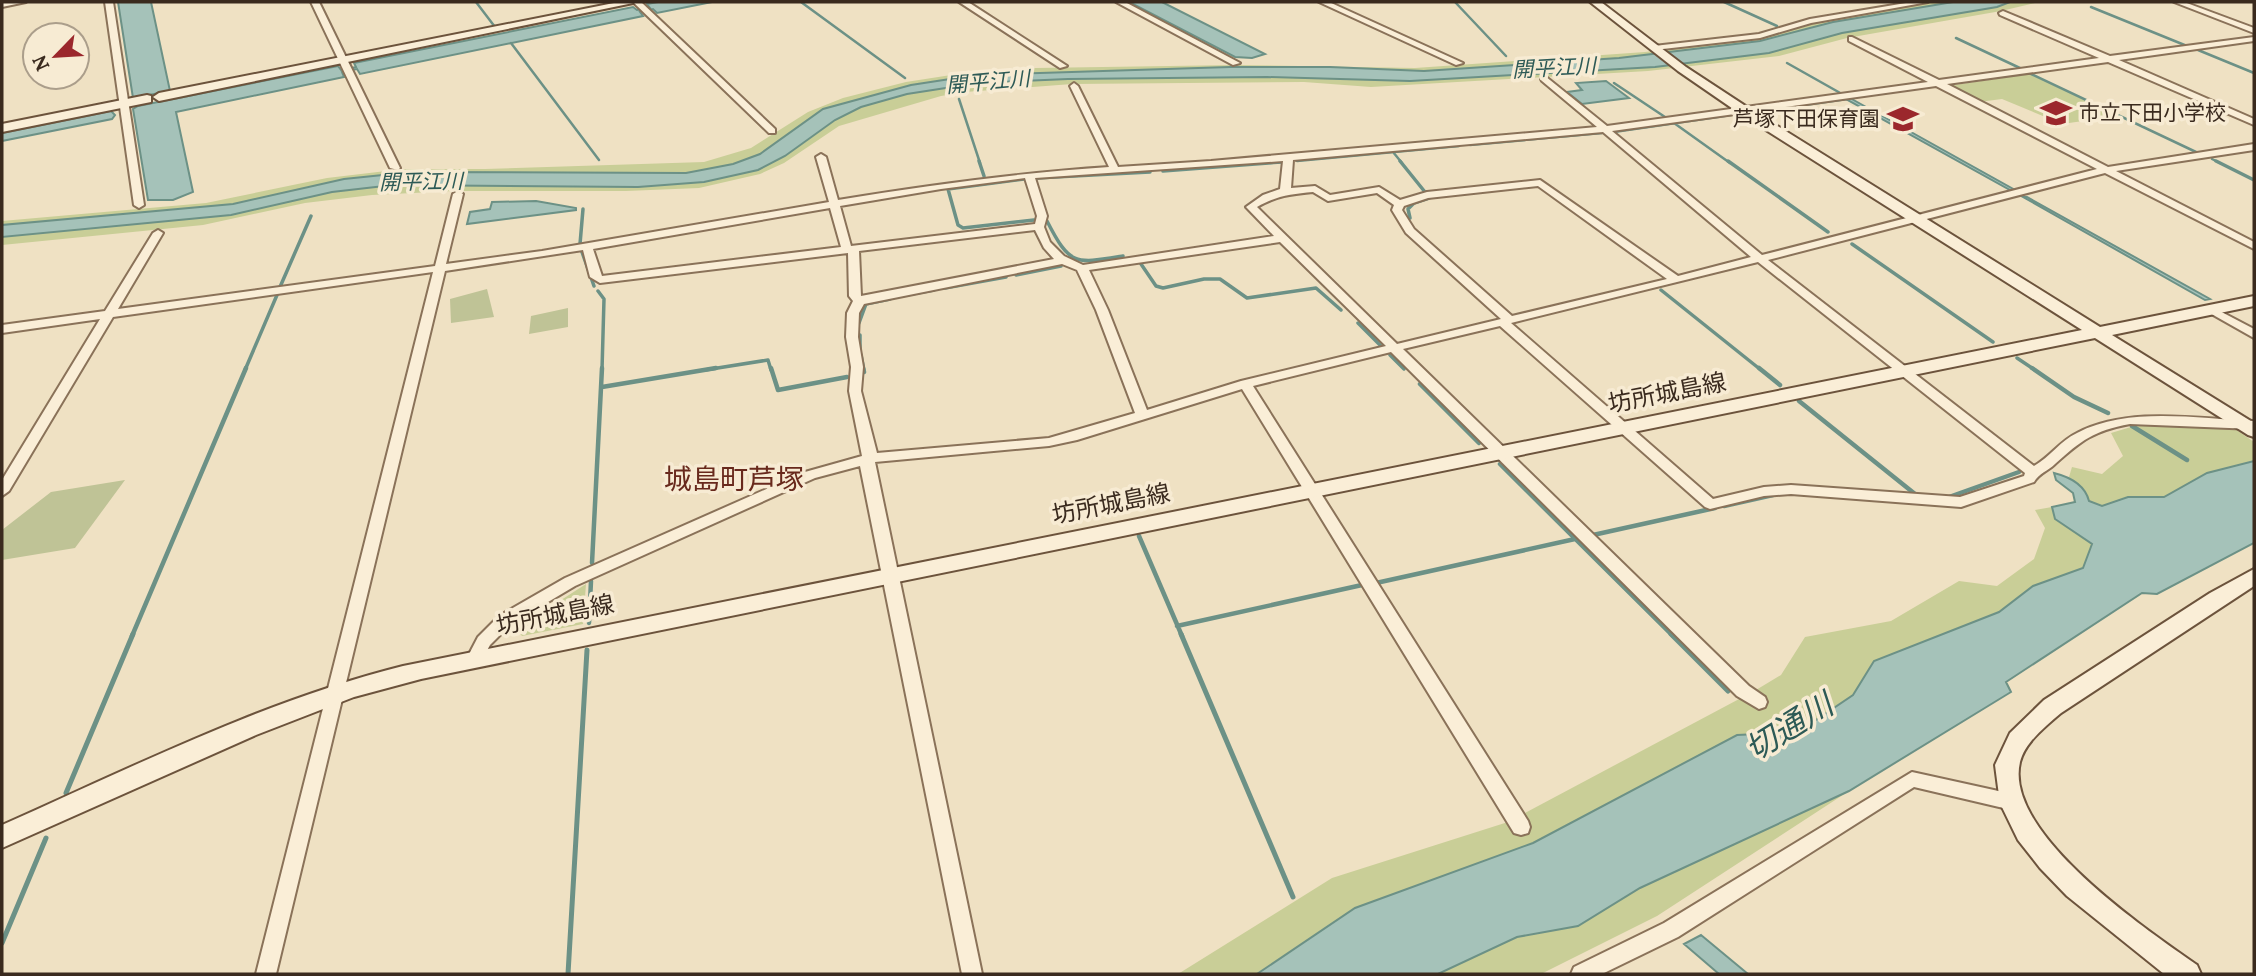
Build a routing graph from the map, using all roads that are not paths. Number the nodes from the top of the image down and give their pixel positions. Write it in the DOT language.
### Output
graph roads {
  1 [pos="22,2"];
  2 [pos="109,2"];
  3 [pos="315,2"];
  4 [pos="963,2"];
  5 [pos="1121,2"];
  6 [pos="1323,2"];
  7 [pos="1595,2"];
  8 [pos="1875,2"];
  9 [pos="1924,2"];
  10 [pos="2178,2"];
  11 [pos="636,3"];
  12 [pos="2,5"];
  13 [pos="1891,7"];
  14 [pos="2003,13"];
  15 [pos="2254,31"];
  16 [pos="1852,39"];
  17 [pos="2254,39"];
  18 [pos="1655,49"];
  19 [pos="2111,60"];
  20 [pos="1459,63"];
  21 [pos="1236,64"];
  22 [pos="1063,66"];
  23 [pos="348,67"];
  24 [pos="1545,79"];
  25 [pos="1937,84"];
  26 [pos="1073,86"];
  27 [pos="123,104"];
  28 [pos="1743,110"];
  29 [pos="2254,122"];
  30 [pos="2,128"];
  31 [pos="1604,130"];
  32 [pos="772,131"];
  33 [pos="2254,148"];
  34 [pos="821,157"];
  35 [pos="1287,158"];
  36 [pos="395,168"];
  37 [pos="1115,170"];
  38 [pos="2106,170"];
  39 [pos="1029,175"];
  40 [pos="1285,191"];
  41 [pos="458,194"];
  42 [pos="1399,204"];
  43 [pos="139,205"];
  44 [pos="834,205"];
  45 [pos="1917,219"];
  46 [pos="1039,227"];
  47 [pos="158,233"];
  48 [pos="1282,238"];
  49 [pos="587,246"];
  50 [pos="2254,246"];
  51 [pos="850,249"];
  52 [pos="1760,259"];
  53 [pos="1060,261"];
  54 [pos="1082,268"];
  55 [pos="438,269"];
  56 [pos="1676,280"];
  57 [pos="2254,301"];
  58 [pos="859,302"];
  59 [pos="2212,310"];
  60 [pos="108,314"];
  61 [pos="1505,321"];
  62 [pos="2,329"];
  63 [pos="2100,333"];
  64 [pos="2254,334"];
  65 [pos="1394,349"];
  66 [pos="1905,372"];
  67 [pos="1245,384"];
  68 [pos="1142,415"];
  69 [pos="2250,426"];
  70 [pos="1623,429"];
  71 [pos="1501,453"];
  72 [pos="869,458"];
  73 [pos="2033,472"];
  74 [pos="2,491"];
  75 [pos="1311,491"];
  76 [pos="890,576"];
  77 [pos="2254,576"];
  78 [pos="475,658"];
  79 [pos="333,695"];
  80 [pos="1759,702"];
  81 [pos="2012,802"];
  82 [pos="1521,827"];
  83 [pos="2,837"];
  84 [pos="265,974"];
  85 [pos="972,974"];
  86 [pos="1581,974"];
  87 [pos="2187,974"];
  1 -- 12 [label="street"];
  2 -- 27 [label="street"];
  3 -- 23 [label="street"];
  4 -- 22 [label="street"];
  5 -- 21 [label="street"];
  6 -- 20 [label="street"];
  7 -- 18 [label="street"];
  8 -- 13 [label="street"];
  9 -- 13 [label="street"];
  10 -- 15 [label="street"];
  11 -- 23 [label="street"];
  11 -- 32 [label="street"];
  13 -- 18 [label="street"];
  14 -- 19 [label="street"];
  16 -- 25 [label="street"];
  17 -- 19 [label="street"];
  18 -- 28 [label="street"];
  19 -- 25 [label="street"];
  19 -- 29 [label="street"];
  23 -- 27 [label="street"];
  23 -- 36 [label="street"];
  24 -- 31 [label="street"];
  25 -- 28 [label="street"];
  25 -- 38 [label="street"];
  26 -- 37 [label="street"];
  27 -- 30 [label="street"];
  27 -- 43 [label="street"];
  28 -- 31 [label="street"];
  28 -- 45 [label="street"];
  31 -- 35 [label="street"];
  31 -- 52 [label="street"];
  33 -- 38 [label="street"];
  34 -- 44 [label="street"];
  35 -- 37 [label="street"];
  35 -- 40 [label="street"];
  37 -- 39 [label="street"];
  38 -- 45 [label="street"];
  38 -- 50 [label="street"];
  39 -- 44 [label="street"];
  39 -- 46 [label="street"];
  40 -- 42 [label="street"];
  40 -- 48 [label="street"];
  41 -- 55 [label="street"];
  42 -- 56 [label="street"];
  42 -- 61 [label="street"];
  44 -- 49 [label="street"];
  44 -- 51 [label="street"];
  45 -- 52 [label="street"];
  45 -- 63 [label="street"];
  46 -- 51 [label="street"];
  46 -- 53 [label="street"];
  47 -- 60 [label="street"];
  48 -- 54 [label="street"];
  48 -- 65 [label="street"];
  49 -- 51 [label="street"];
  49 -- 55 [label="street"];
  51 -- 58 [label="street"];
  52 -- 56 [label="street"];
  52 -- 66 [label="street"];
  53 -- 54 [label="street"];
  53 -- 58 [label="street"];
  54 -- 68 [label="street"];
  55 -- 60 [label="street"];
  55 -- 79 [label="street"];
  56 -- 61 [label="street"];
  57 -- 59 [label="street, 坊所城島線"];
  58 -- 72 [label="street"];
  59 -- 63 [label="street, 坊所城島線"];
  59 -- 64 [label="street"];
  60 -- 62 [label="street"];
  60 -- 74 [label="street"];
  61 -- 65 [label="street"];
  61 -- 70 [label="street"];
  63 -- 66 [label="street, 坊所城島線"];
  63 -- 69 [label="street"];
  65 -- 67 [label="street"];
  65 -- 71 [label="street"];
  66 -- 70 [label="street, 坊所城島線"];
  66 -- 73 [label="street"];
  67 -- 68 [label="street"];
  67 -- 75 [label="street"];
  68 -- 72 [label="street"];
  69 -- 73 [label="street"];
  70 -- 71 [label="street, 坊所城島線"];
  70 -- 73 [label="street"];
  71 -- 75 [label="street, 坊所城島線"];
  71 -- 80 [label="street"];
  72 -- 76 [label="street"];
  72 -- 78 [label="street"];
  75 -- 76 [label="street, 坊所城島線"];
  75 -- 82 [label="street"];
  76 -- 78 [label="street, 坊所城島線"];
  76 -- 85 [label="street"];
  77 -- 81 [label="street"];
  78 -- 79 [label="street, 坊所城島線"];
  79 -- 83 [label="street, 坊所城島線"];
  79 -- 84 [label="street"];
  81 -- 86 [label="street"];
  81 -- 87 [label="street"];
}
